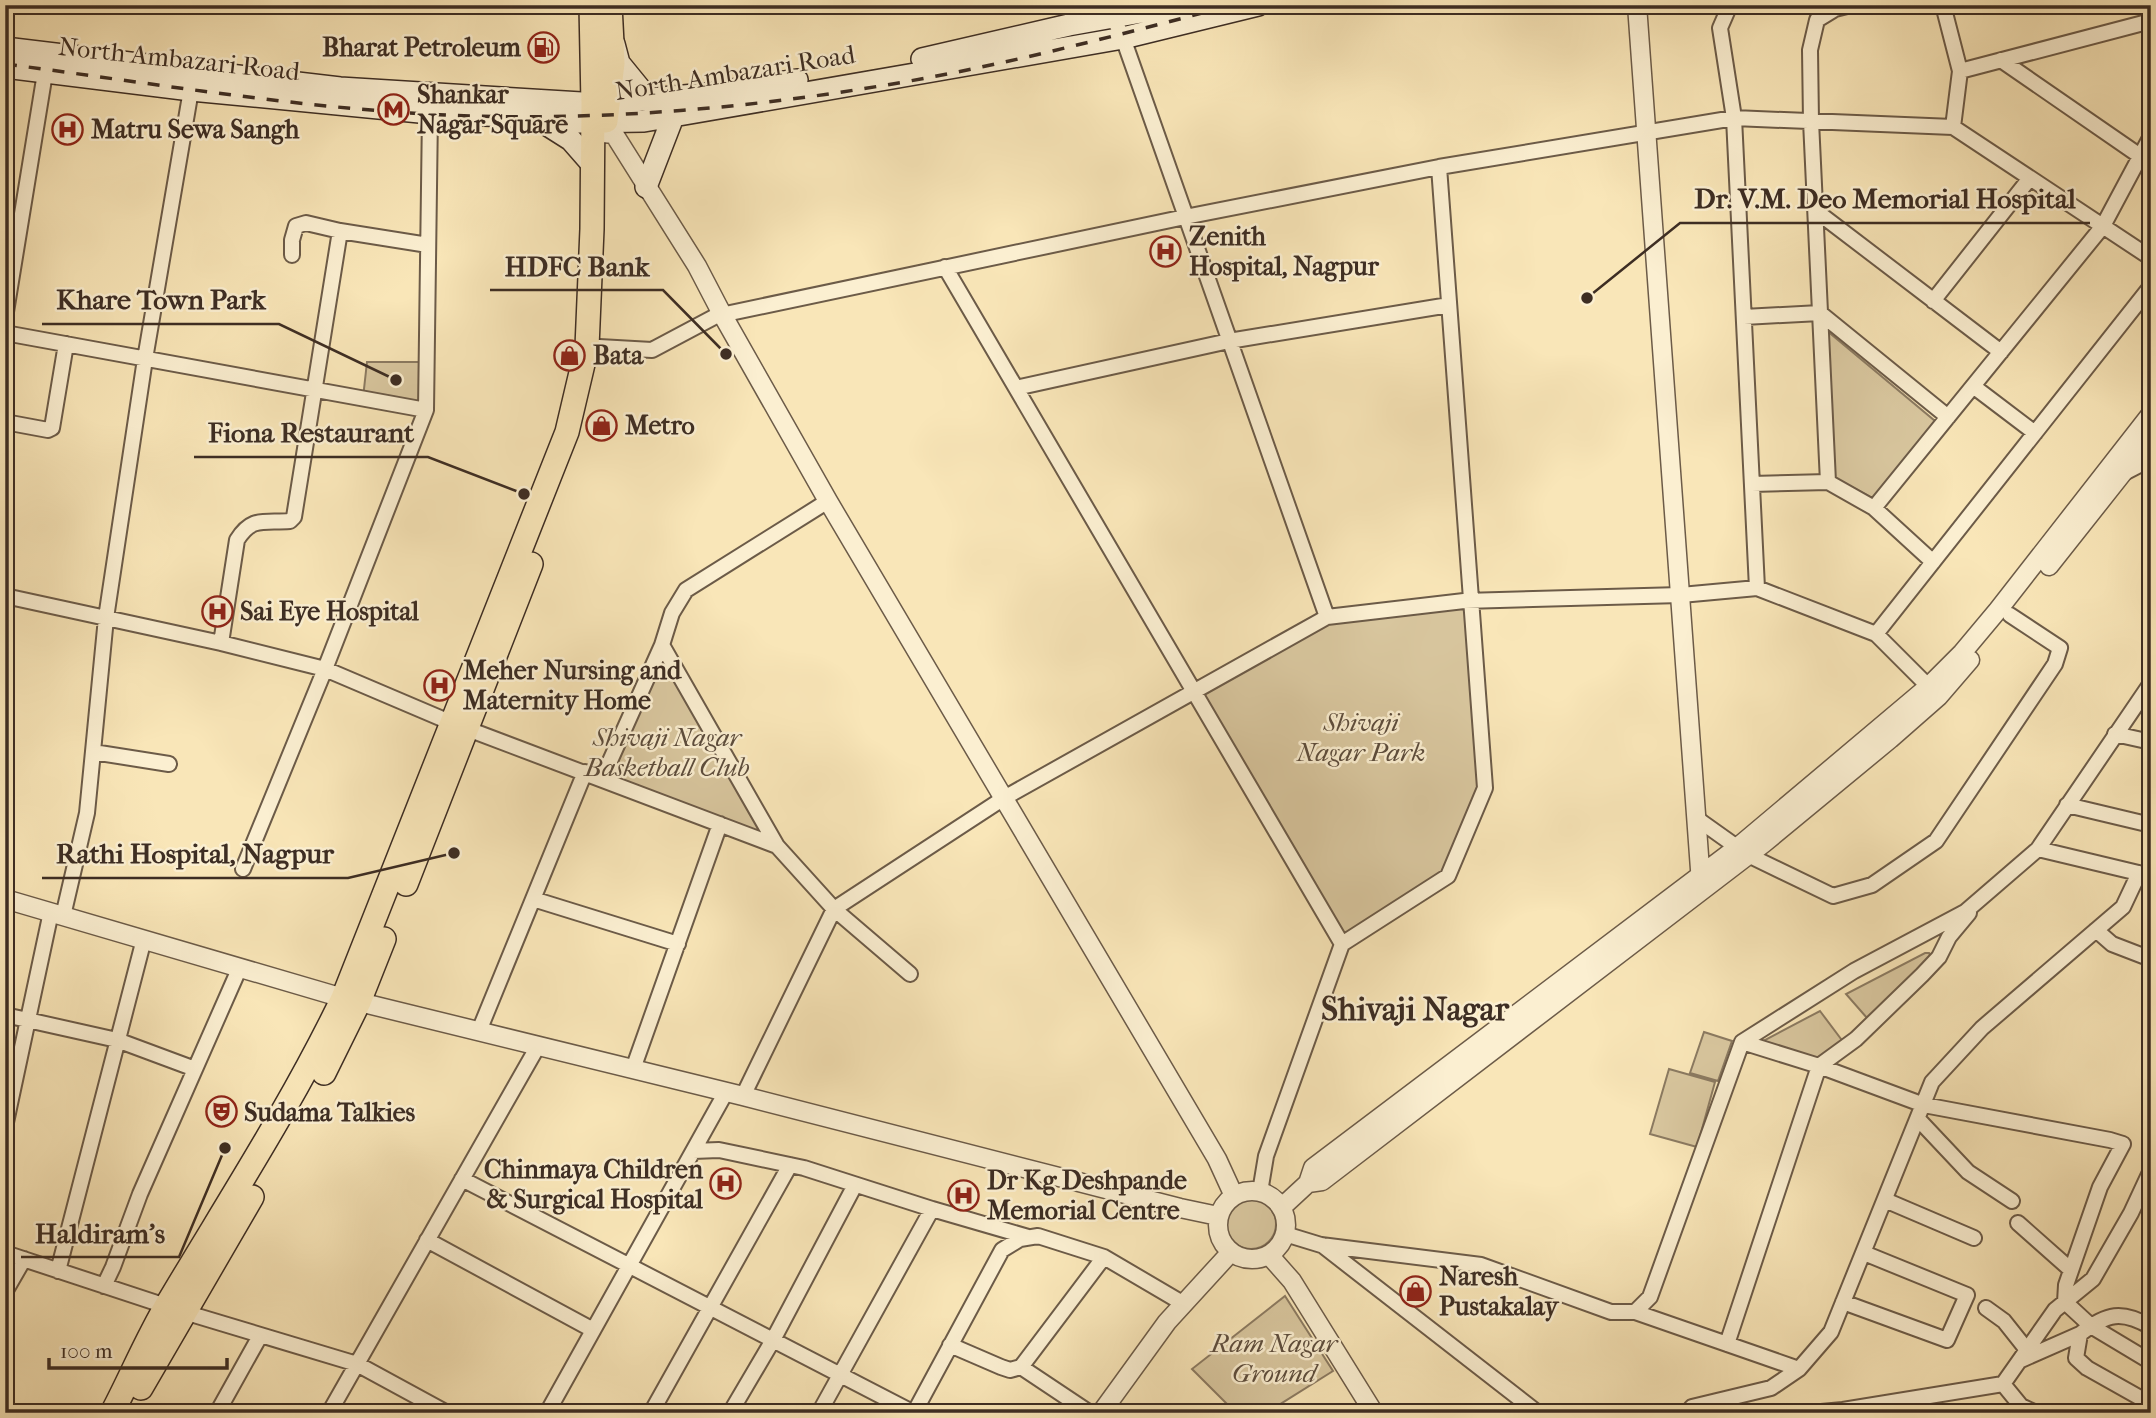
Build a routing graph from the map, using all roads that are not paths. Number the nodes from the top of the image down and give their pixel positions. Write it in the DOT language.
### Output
graph roads {
  1 [pos="591,5"];
  2 [pos="610,5"];
  3 [pos="1180,5"];
  4 [pos="1258,5"];
  5 [pos="1637,5"];
  6 [pos="1730,5"];
  7 [pos="1851,5"];
  8 [pos="1943,5"];
  9 [pos="1109,11"];
  10 [pos="2151,21"];
  11 [pos="611,32"];
  12 [pos="1123,38"];
  13 [pos="5,48"];
  14 [pos="2001,61"];
  15 [pos="5,67"];
  16 [pos="1960,71"];
  17 [pos="45,73"];
  18 [pos="191,90"];
  19 [pos="650,101"];
  20 [pos="430,113"];
  21 [pos="533,117"];
  22 [pos="673,117"];
  23 [pos="1734,118"];
  24 [pos="599,119"];
  25 [pos="1811,121"];
  26 [pos="1953,127"];
  27 [pos="1646,132"];
  28 [pos="2151,136"];
  29 [pos="2140,156"];
  30 [pos="592,164"];
  31 [pos="1438,167"];
  32 [pos="2030,178"];
  33 [pos="646,187"];
  34 [pos="1815,211"];
  35 [pos="1185,216"];
  36 [pos="2103,226"];
  37 [pos="340,230"];
  38 [pos="428,245"];
  39 [pos="292,255"];
  40 [pos="2151,258"];
  41 [pos="945,267"];
  42 [pos="2151,286"];
  43 [pos="1933,301"];
  44 [pos="1449,305"];
  45 [pos="1820,313"];
  46 [pos="722,314"];
  47 [pos="1744,317"];
  48 [pos="5,318"];
  49 [pos="5,333"];
  50 [pos="1230,341"];
  51 [pos="66,344"];
  52 [pos="599,348"];
  53 [pos="2001,352"];
  54 [pos="145,359"];
  55 [pos="1973,386"];
  56 [pos="1016,388"];
  57 [pos="313,389"];
  58 [pos="426,410"];
  59 [pos="2151,414"];
  60 [pos="1948,417"];
  61 [pos="5,422"];
  62 [pos="2035,433"];
  63 [pos="2151,437"];
  64 [pos="2151,459"];
  65 [pos="2124,473"];
  66 [pos="1828,482"];
  67 [pos="1752,484"];
  68 [pos="828,501"];
  69 [pos="1874,508"];
  70 [pos="1933,562"];
  71 [pos="1757,588"];
  72 [pos="1681,595"];
  73 [pos="5,596"];
  74 [pos="1471,601"];
  75 [pos="2010,615"];
  76 [pos="1327,617"];
  77 [pos="106,618"];
  78 [pos="1876,635"];
  79 [pos="221,643"];
  80 [pos="662,645"];
  81 [pos="325,669"];
  82 [pos="2151,683"];
  83 [pos="1195,692"];
  84 [pos="1933,692"];
  85 [pos="460,726"];
  86 [pos="2115,734"];
  87 [pos="2151,742"];
  88 [pos="93,752"];
  89 [pos="169,765"];
  90 [pos="592,774"];
  91 [pos="1005,798"];
  92 [pos="2067,805"];
  93 [pos="1696,818"];
  94 [pos="720,824"];
  95 [pos="2151,825"];
  96 [pos="777,846"];
  97 [pos="2038,849"];
  98 [pos="1743,851"];
  99 [pos="243,869"];
  100 [pos="2145,875"];
  101 [pos="1701,883"];
  102 [pos="1986,893"];
  103 [pos="5,899"];
  104 [pos="533,899"];
  105 [pos="834,909"];
  106 [pos="57,914"];
  107 [pos="2096,930"];
  108 [pos="144,939"];
  109 [pos="678,944"];
  110 [pos="1342,944"];
  111 [pos="2151,959"];
  112 [pos="240,967"];
  113 [pos="910,974"];
  114 [pos="351,1000"];
  115 [pos="5,1016"];
  116 [pos="27,1021"];
  117 [pos="479,1031"];
  118 [pos="117,1040"];
  119 [pos="1742,1042"];
  120 [pos="538,1046"];
  121 [pos="1819,1066"];
  122 [pos="195,1069"];
  123 [pos="633,1069"];
  124 [pos="734,1094"];
  125 [pos="1924,1105"];
  126 [pos="1919,1120"];
  127 [pos="5,1127"];
  128 [pos="693,1151"];
  129 [pos="790,1165"];
  130 [pos="2151,1170"];
  131 [pos="462,1179"];
  132 [pos="855,1185"];
  133 [pos="1260,1192"];
  134 [pos="1234,1196"];
  135 [pos="1885,1200"];
  136 [pos="2012,1201"];
  137 [pos="1281,1208"];
  138 [pos="932,1209"];
  139 [pos="1218,1216"];
  140 [pos="2018,1223"];
  141 [pos="1284,1234"];
  142 [pos="1029,1237"];
  143 [pos="1974,1238"];
  144 [pos="427,1240"];
  145 [pos="1321,1245"];
  146 [pos="1231,1252"];
  147 [pos="5,1253"];
  148 [pos="1864,1253"];
  149 [pos="1269,1255"];
  150 [pos="1104,1257"];
  151 [pos="24,1259"];
  152 [pos="629,1267"];
  153 [pos="2071,1270"];
  154 [pos="58,1271"];
  155 [pos="104,1286"];
  156 [pos="5,1292"];
  157 [pos="1843,1302"];
  158 [pos="2065,1302"];
  159 [pos="1184,1304"];
  160 [pos="710,1308"];
  161 [pos="1986,1308"];
  162 [pos="175,1309"];
  163 [pos="1634,1312"];
  164 [pos="2151,1327"];
  165 [pos="593,1330"];
  166 [pos="2086,1330"];
  167 [pos="260,1336"];
  168 [pos="773,1340"];
  169 [pos="1727,1344"];
  170 [pos="950,1345"];
  171 [pos="2024,1355"];
  172 [pos="2151,1362"];
  173 [pos="357,1364"];
  174 [pos="1021,1367"];
  175 [pos="1799,1369"];
  176 [pos="840,1375"];
  177 [pos="2003,1384"];
  178 [pos="2151,1405"];
  179 [pos="441,1411"];
  180 [pos="1103,1411"];
  181 [pos="1843,1412"];
  182 [pos="112,1413"];
  183 [pos="126,1413"];
  184 [pos="217,1413"];
  185 [pos="329,1413"];
  186 [pos="547,1413"];
  187 [pos="651,1413"];
  188 [pos="730,1413"];
  189 [pos="819,1413"];
  190 [pos="914,1413"];
  191 [pos="1374,1413"];
  192 [pos="1538,1413"];
  193 [pos="1687,1413"];
  194 [pos="1810,1413"];
  195 [pos="2036,1413"];
  1 -- 24 [label="main road"];
  2 -- 11 [label="main road"];
  3 -- 9 [label="main road, North Ambazari Road"];
  4 -- 12 [label="main road, North Ambazari Road"];
  5 -- 27 [label="street"];
  6 -- 23 [label="street"];
  7 -- 25 [label="street"];
  8 -- 16 [label="street"];
  9 -- 12 [label="street"];
  9 -- 19 [label="main road, North Ambazari Road"];
  10 -- 14 [label="street"];
  11 -- 19 [label="main road"];
  11 -- 24 [label="main road"];
  12 -- 22 [label="main road, North Ambazari Road"];
  12 -- 35 [label="street"];
  13 -- 24 [label="main road, North Ambazari Road"];
  14 -- 16 [label="street"];
  14 -- 29 [label="street"];
  15 -- 17 [label="main road, North Ambazari Road"];
  16 -- 26 [label="street"];
  17 -- 18 [label="main road, North Ambazari Road"];
  17 -- 48 [label="street"];
  18 -- 20 [label="main road, North Ambazari Road"];
  18 -- 54 [label="street"];
  19 -- 24 [label="main road, North Ambazari Road"];
  20 -- 21 [label="main road, North Ambazari Road"];
  20 -- 38 [label="street"];
  21 -- 24 [label="main road, North Ambazari Road"];
  21 -- 30 [label="main road"];
  22 -- 24 [label="main road, North Ambazari Road"];
  22 -- 33 [label="main road"];
  23 -- 25 [label="street"];
  23 -- 27 [label="street"];
  23 -- 47 [label="street"];
  24 -- 30 [label="main road"];
  24 -- 33 [label="street"];
  24 -- 52 [label="main road"];
  25 -- 26 [label="street"];
  25 -- 34 [label="street"];
  26 -- 32 [label="street"];
  27 -- 31 [label="street"];
  27 -- 72 [label="street"];
  28 -- 29 [label="street"];
  29 -- 36 [label="street"];
  30 -- 85 [label="main road"];
  31 -- 35 [label="street"];
  31 -- 44 [label="street"];
  32 -- 36 [label="street"];
  32 -- 43 [label="street"];
  33 -- 46 [label="street"];
  34 -- 43 [label="street"];
  34 -- 45 [label="street"];
  35 -- 41 [label="street"];
  35 -- 50 [label="street"];
  36 -- 40 [label="street"];
  36 -- 53 [label="street"];
  37 -- 38 [label="street"];
  37 -- 39 [label="street"];
  37 -- 57 [label="street"];
  38 -- 58 [label="street"];
  41 -- 46 [label="street"];
  41 -- 56 [label="street"];
  42 -- 62 [label="street"];
  43 -- 53 [label="street"];
  44 -- 50 [label="street"];
  44 -- 74 [label="street"];
  45 -- 47 [label="street"];
  45 -- 60 [label="street"];
  45 -- 66 [label="street"];
  46 -- 52 [label="street"];
  46 -- 68 [label="street"];
  47 -- 67 [label="street"];
  49 -- 51 [label="street"];
  50 -- 56 [label="street"];
  50 -- 76 [label="street"];
  51 -- 54 [label="street"];
  51 -- 61 [label="street"];
  52 -- 85 [label="main road"];
  53 -- 55 [label="street"];
  54 -- 57 [label="street"];
  54 -- 77 [label="street"];
  55 -- 60 [label="street"];
  55 -- 62 [label="street"];
  56 -- 83 [label="street"];
  57 -- 58 [label="street"];
  57 -- 79 [label="street"];
  58 -- 81 [label="street"];
  59 -- 84 [label="street"];
  60 -- 69 [label="street"];
  62 -- 70 [label="street"];
  63 -- 65 [label="street"];
  64 -- 65 [label="street"];
  65 -- 75 [label="street"];
  66 -- 67 [label="street"];
  66 -- 69 [label="street"];
  67 -- 71 [label="street"];
  68 -- 80 [label="street"];
  68 -- 91 [label="street"];
  69 -- 70 [label="street"];
  70 -- 78 [label="street"];
  71 -- 72 [label="street"];
  71 -- 78 [label="street"];
  72 -- 74 [label="street"];
  72 -- 93 [label="street"];
  73 -- 77 [label="street"];
  74 -- 76 [label="street"];
  74 -- 110 [label="street"];
  75 -- 84 [label="street"];
  75 -- 98 [label="street"];
  76 -- 83 [label="street"];
  77 -- 79 [label="street"];
  77 -- 88 [label="street"];
  78 -- 84 [label="street"];
  79 -- 81 [label="street"];
  80 -- 90 [label="street"];
  80 -- 96 [label="street"];
  81 -- 85 [label="street"];
  81 -- 99 [label="street"];
  82 -- 86 [label="street"];
  83 -- 91 [label="street"];
  83 -- 110 [label="street"];
  84 -- 98 [label="street"];
  85 -- 90 [label="street"];
  85 -- 114 [label="main road"];
  86 -- 87 [label="street"];
  86 -- 92 [label="street"];
  88 -- 89 [label="street"];
  88 -- 106 [label="street"];
  90 -- 94 [label="street"];
  90 -- 104 [label="street"];
  91 -- 105 [label="street"];
  91 -- 134 [label="street"];
  92 -- 95 [label="street"];
  92 -- 97 [label="street"];
  93 -- 98 [label="street"];
  93 -- 101 [label="street"];
  94 -- 96 [label="street"];
  94 -- 109 [label="street"];
  96 -- 105 [label="street"];
  97 -- 100 [label="street"];
  97 -- 102 [label="street"];
  98 -- 101 [label="street"];
  100 -- 107 [label="street"];
  101 -- 137 [label="street"];
  102 -- 119 [label="street"];
  102 -- 121 [label="street"];
  103 -- 106 [label="street"];
  104 -- 109 [label="street"];
  104 -- 117 [label="street"];
  105 -- 113 [label="street"];
  105 -- 124 [label="street"];
  106 -- 108 [label="street"];
  106 -- 116 [label="street"];
  107 -- 111 [label="street"];
  107 -- 125 [label="street"];
  108 -- 112 [label="street"];
  108 -- 118 [label="street"];
  109 -- 123 [label="street"];
  110 -- 133 [label="street"];
  112 -- 114 [label="street"];
  112 -- 122 [label="street"];
  114 -- 117 [label="street"];
  114 -- 162 [label="main road"];
  115 -- 116 [label="street"];
  116 -- 118 [label="street"];
  116 -- 127 [label="street"];
  117 -- 120 [label="street"];
  118 -- 122 [label="street"];
  118 -- 154 [label="street"];
  119 -- 121 [label="street"];
  119 -- 163 [label="street"];
  120 -- 123 [label="street"];
  120 -- 131 [label="street"];
  121 -- 125 [label="street"];
  121 -- 169 [label="street"];
  122 -- 155 [label="street"];
  123 -- 124 [label="street"];
  124 -- 128 [label="street"];
  124 -- 139 [label="street"];
  125 -- 126 [label="street"];
  125 -- 153 [label="street"];
  126 -- 135 [label="street"];
  126 -- 136 [label="street"];
  128 -- 129 [label="street"];
  128 -- 152 [label="street"];
  129 -- 132 [label="street"];
  129 -- 160 [label="street"];
  130 -- 158 [label="street"];
  131 -- 144 [label="street"];
  131 -- 152 [label="street"];
  132 -- 138 [label="street"];
  132 -- 168 [label="street"];
  133 -- 134 [label="street"];
  133 -- 137 [label="street"];
  134 -- 139 [label="street"];
  135 -- 143 [label="street"];
  135 -- 148 [label="street"];
  137 -- 141 [label="street"];
  138 -- 142 [label="street"];
  138 -- 176 [label="street"];
  139 -- 146 [label="street"];
  140 -- 153 [label="street"];
  141 -- 145 [label="street"];
  141 -- 149 [label="street"];
  142 -- 150 [label="street"];
  142 -- 170 [label="street"];
  144 -- 165 [label="street"];
  144 -- 173 [label="street"];
  145 -- 163 [label="street"];
  145 -- 192 [label="street"];
  146 -- 149 [label="street"];
  146 -- 159 [label="street"];
  147 -- 151 [label="street"];
  148 -- 157 [label="street"];
  148 -- 157 [label="street"];
  149 -- 191 [label="street"];
  150 -- 159 [label="street"];
  150 -- 174 [label="street"];
  151 -- 154 [label="street"];
  151 -- 156 [label="street"];
  152 -- 160 [label="street"];
  152 -- 165 [label="street"];
  153 -- 158 [label="street"];
  154 -- 155 [label="street"];
  155 -- 162 [label="street"];
  157 -- 175 [label="street"];
  158 -- 166 [label="street"];
  158 -- 171 [label="street"];
  159 -- 180 [label="street"];
  160 -- 168 [label="street"];
  160 -- 187 [label="street"];
  161 -- 171 [label="street"];
  162 -- 167 [label="street"];
  162 -- 182 [label="main road"];
  162 -- 183 [label="main road"];
  163 -- 169 [label="street"];
  164 -- 166 [label="street"];
  165 -- 186 [label="street"];
  166 -- 171 [label="street"];
  166 -- 172 [label="street"];
  166 -- 178 [label="street"];
  167 -- 173 [label="street"];
  167 -- 184 [label="street"];
  168 -- 176 [label="street"];
  168 -- 188 [label="street"];
  169 -- 175 [label="street"];
  170 -- 174 [label="street"];
  170 -- 190 [label="street"];
  171 -- 177 [label="street"];
  173 -- 179 [label="street"];
  173 -- 185 [label="street"];
  174 -- 180 [label="street"];
  175 -- 193 [label="street"];
  176 -- 189 [label="street"];
  176 -- 190 [label="street"];
  177 -- 181 [label="street"];
  177 -- 195 [label="street"];
  181 -- 194 [label="street"];
}
